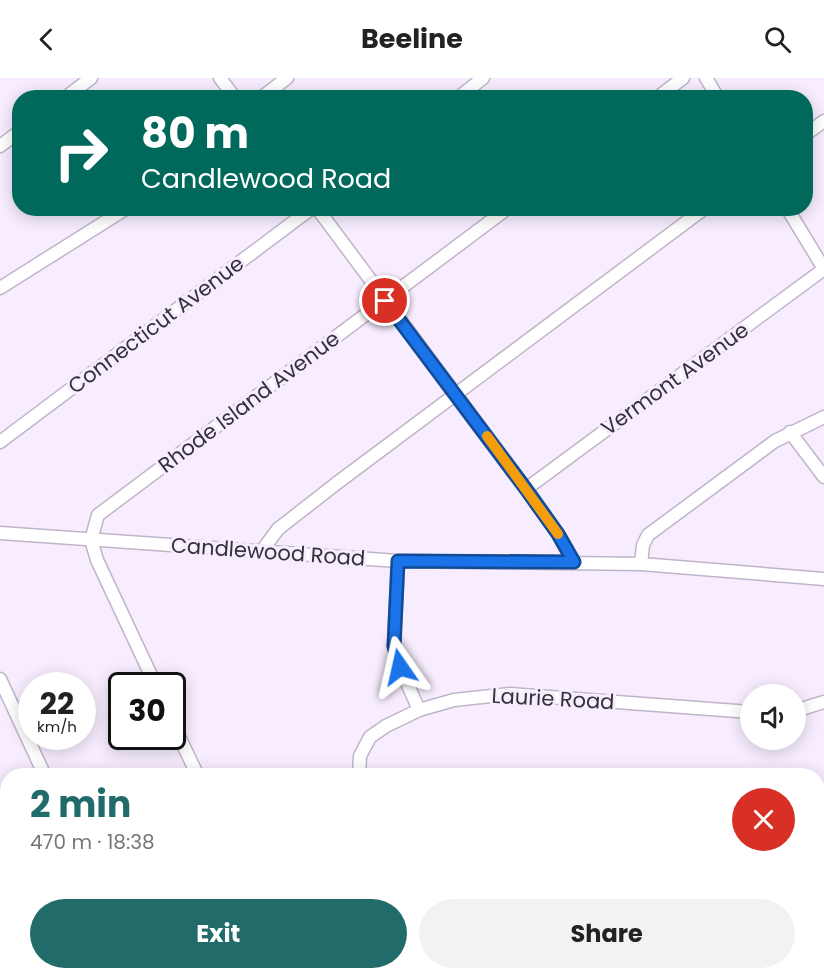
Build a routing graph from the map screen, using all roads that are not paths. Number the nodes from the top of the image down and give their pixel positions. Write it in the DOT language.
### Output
graph roads {
  1 [pos="91,78"];
  2 [pos="287,78"];
  3 [pos="483,78"];
  4 [pos="683,78"];
  5 [pos="75,90"];
  6 [pos="271,90"];
  7 [pos="468,90"];
  8 [pos="667,90"];
  9 [pos="114,216"];
  10 [pos="301,216"];
  11 [pos="323,216"];
  12 [pos="497,216"];
  13 [pos="694,216"];
  14 [pos="792,216"];
  15 [pos="824,269"];
  16 [pos="0,288"];
  17 [pos="385,301"];
  18 [pos="455,394"];
  19 [pos="824,417"];
  20 [pos="790,432"];
  21 [pos="0,442"];
  22 [pos="824,477"];
  23 [pos="526,489"];
  24 [pos="0,533"];
  25 [pos="91,540"];
  26 [pos="261,552"];
  27 [pos="398,561"];
  28 [pos="574,562"];
  29 [pos="641,564"];
  30 [pos="824,579"];
  31 [pos="149,672"];
  32 [pos="0,679"];
  33 [pos="824,702"];
  34 [pos="806,708"];
  35 [pos="419,710"];
  36 [pos="740,711"];
  37 [pos="185,750"];
  38 [pos="41,768"];
  39 [pos="194,768"];
  40 [pos="359,768"];
  1 -- 5 [label="street"];
  2 -- 6 [label="street"];
  3 -- 7 [label="street"];
  4 -- 8 [label="street"];
  9 -- 16 [label="street"];
  10 -- 21 [label="street, Connecticut Avenue"];
  11 -- 17 [label="street"];
  12 -- 17 [label="street, Rhode Island Avenue"];
  13 -- 18 [label="street"];
  14 -- 15 [label="street"];
  15 -- 23 [label="street, Vermont Avenue"];
  17 -- 18 [label="street"];
  17 -- 25 [label="street, Rhode Island Avenue"];
  18 -- 23 [label="street"];
  18 -- 26 [label="street"];
  19 -- 20 [label="street"];
  20 -- 22 [label="street"];
  20 -- 29 [label="street"];
  23 -- 28 [label="street"];
  24 -- 25 [label="street, Candlewood Road"];
  25 -- 26 [label="street, Candlewood Road"];
  25 -- 31 [label="street"];
  26 -- 27 [label="street, Candlewood Road"];
  27 -- 28 [label="street, Candlewood Road"];
  27 -- 35 [label="street"];
  28 -- 29 [label="street, Candlewood Road"];
  29 -- 30 [label="street, Candlewood Road"];
  32 -- 38 [label="street"];
  33 -- 34 [label="street"];
  35 -- 36 [label="street, Laurie Road"];
  35 -- 40 [label="street, Laurie Road"];
  37 -- 39 [label="street"];
}
